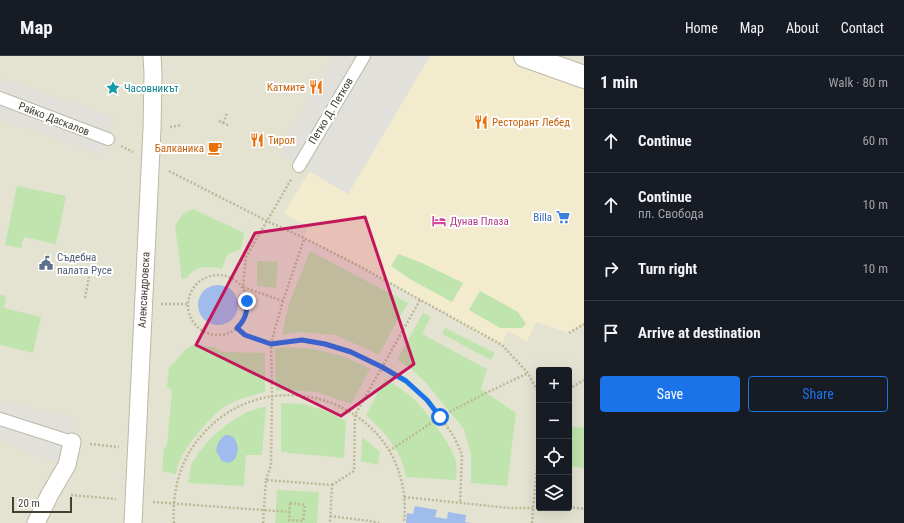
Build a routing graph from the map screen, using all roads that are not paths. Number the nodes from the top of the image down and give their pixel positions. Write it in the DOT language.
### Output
graph roads {
  1 [pos="152,56"];
  2 [pos="364,56"];
  3 [pos="525,56"];
  4 [pos="584,77"];
  5 [pos="0,98"];
  6 [pos="108,139"];
  7 [pos="299,166"];
  8 [pos="0,419"];
  9 [pos="72,442"];
  10 [pos="36,523"];
  11 [pos="133,523"];
  1 -- 11 [label="street, Александровска"];
  2 -- 7 [label="lane, Петко Д. Петков"];
  3 -- 4 [label="street"];
  5 -- 6 [label="lane, Райко Даскалов"];
  8 -- 9 [label="lane"];
  9 -- 10 [label="street"];
}
